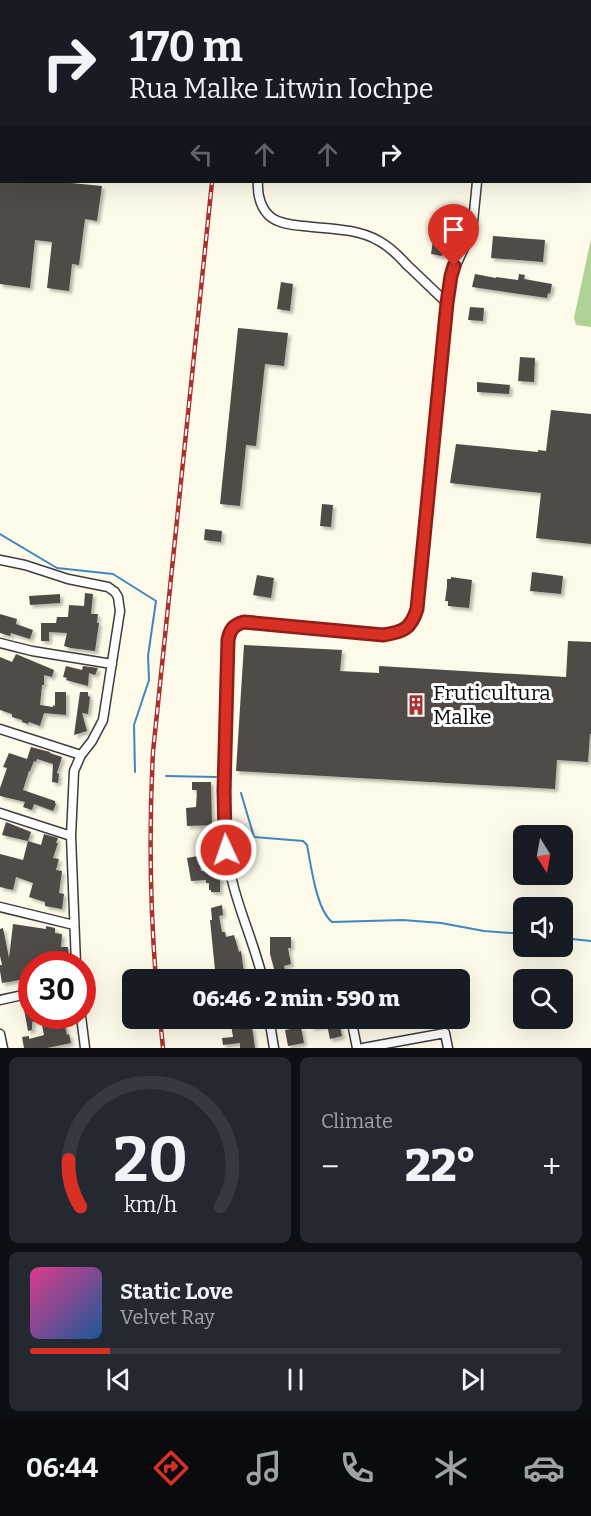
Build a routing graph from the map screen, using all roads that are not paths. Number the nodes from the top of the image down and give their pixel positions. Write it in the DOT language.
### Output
graph roads {
  1 [pos="477,183"];
  2 [pos="258,185"];
  3 [pos="447,303"];
  4 [pos="0,560"];
  5 [pos="0,643"];
  6 [pos="112,664"];
  7 [pos="0,729"];
  8 [pos="81,755"];
  9 [pos="0,813"];
  10 [pos="71,836"];
  11 [pos="0,907"];
  12 [pos="75,925"];
  13 [pos="76,951"];
  14 [pos="259,969"];
  15 [pos="18,996"];
  16 [pos="0,1000"];
  17 [pos="83,1029"];
  18 [pos="271,1029"];
  19 [pos="353,1029"];
  20 [pos="0,1034"];
  21 [pos="3,1048"];
  22 [pos="85,1048"];
  23 [pos="274,1048"];
  24 [pos="357,1048"];
  25 [pos="363,1048"];
  26 [pos="448,1048"];
  1 -- 3 [label="street"];
  2 -- 3 [label="street"];
  3 -- 14 [label="street"];
  4 -- 6 [label="street"];
  5 -- 6 [label="street"];
  6 -- 8 [label="street"];
  7 -- 8 [label="street"];
  8 -- 10 [label="street"];
  9 -- 10 [label="street"];
  10 -- 12 [label="street"];
  11 -- 12 [label="street"];
  12 -- 13 [label="street"];
  15 -- 16 [label="street"];
  17 -- 22 [label="street"];
  18 -- 23 [label="street"];
  19 -- 24 [label="street"];
  20 -- 21 [label="street"];
  25 -- 26 [label="street"];
}
